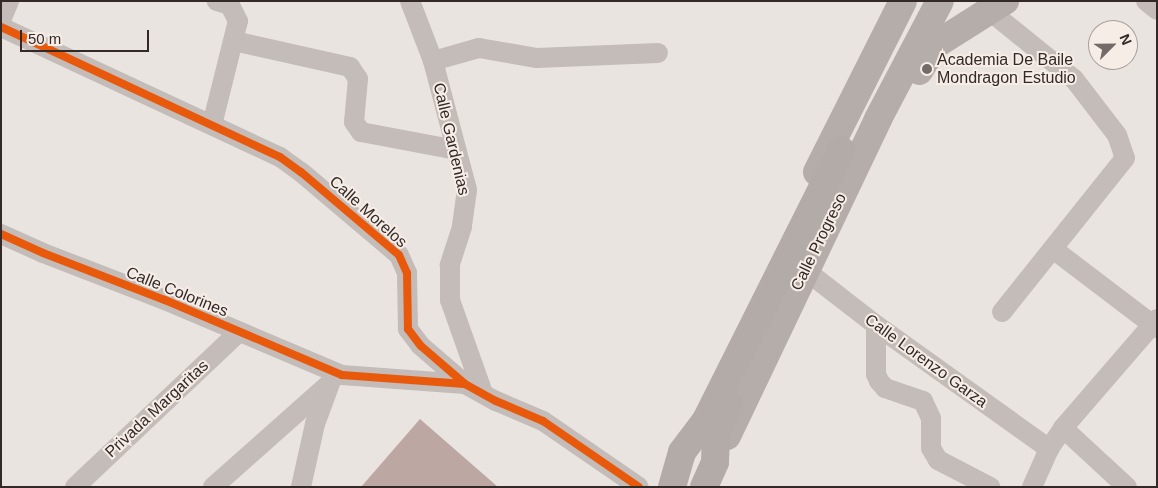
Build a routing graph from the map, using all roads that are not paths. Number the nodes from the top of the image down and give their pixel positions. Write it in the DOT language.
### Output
graph roads {
  1 [pos="9,1"];
  2 [pos="217,1"];
  3 [pos="410,1"];
  4 [pos="903,1"];
  5 [pos="922,1"];
  6 [pos="940,1"];
  7 [pos="1146,1"];
  8 [pos="998,7"];
  9 [pos="1157,10"];
  10 [pos="1,20"];
  11 [pos="1,27"];
  12 [pos="234,41"];
  13 [pos="658,53"];
  14 [pos="433,61"];
  15 [pos="896,86"];
  16 [pos="859,90"];
  17 [pos="878,119"];
  18 [pos="212,125"];
  19 [pos="842,145"];
  20 [pos="456,150"];
  21 [pos="1,234"];
  22 [pos="1053,249"];
  23 [pos="806,270"];
  24 [pos="1002,312"];
  25 [pos="1155,324"];
  26 [pos="876,325"];
  27 [pos="239,332"];
  28 [pos="336,379"];
  29 [pos="465,384"];
  30 [pos="483,393"];
  31 [pos="1063,428"];
  32 [pos="1049,449"];
  33 [pos="709,475"];
  34 [pos="75,487"];
  35 [pos="213,487"];
  36 [pos="301,487"];
  37 [pos="639,487"];
  38 [pos="672,487"];
  39 [pos="990,487"];
  40 [pos="1032,487"];
  41 [pos="1127,487"];
  1 -- 10 [label="street"];
  2 -- 12 [label="street"];
  3 -- 14 [label="street, Calle Gardenias"];
  4 -- 16 [label="main road"];
  5 -- 15 [label="main road"];
  6 -- 15 [label="main road, Calle Progreso"];
  7 -- 9 [label="street"];
  8 -- 17 [label="main road"];
  8 -- 22 [label="street"];
  11 -- 18 [label="street, Calle Morelos"];
  12 -- 18 [label="street"];
  12 -- 20 [label="street"];
  13 -- 14 [label="street"];
  14 -- 20 [label="street, Calle Gardenias"];
  15 -- 17 [label="main road, Calle Progreso"];
  16 -- 17 [label="main road"];
  16 -- 19 [label="main road"];
  17 -- 19 [label="main road"];
  17 -- 23 [label="main road, Calle Progreso"];
  18 -- 29 [label="street, Calle Morelos"];
  19 -- 33 [label="main road"];
  19 -- 38 [label="main road"];
  20 -- 30 [label="street, Calle Gardenias"];
  21 -- 27 [label="street, Calle Colorines"];
  22 -- 24 [label="street"];
  22 -- 25 [label="street"];
  23 -- 26 [label="street, Calle Lorenzo Garza"];
  23 -- 33 [label="main road, Calle Progreso"];
  25 -- 31 [label="street"];
  26 -- 32 [label="street, Calle Lorenzo Garza"];
  26 -- 39 [label="street"];
  27 -- 28 [label="street, Calle Colorines"];
  27 -- 34 [label="street, Privada Margaritas"];
  28 -- 29 [label="street, Calle Colorines"];
  28 -- 35 [label="street"];
  28 -- 36 [label="street"];
  29 -- 30 [label="street, Calle Morelos"];
  30 -- 37 [label="street, Calle Morelos"];
  31 -- 32 [label="street"];
  31 -- 41 [label="street"];
  32 -- 40 [label="street"];
}
